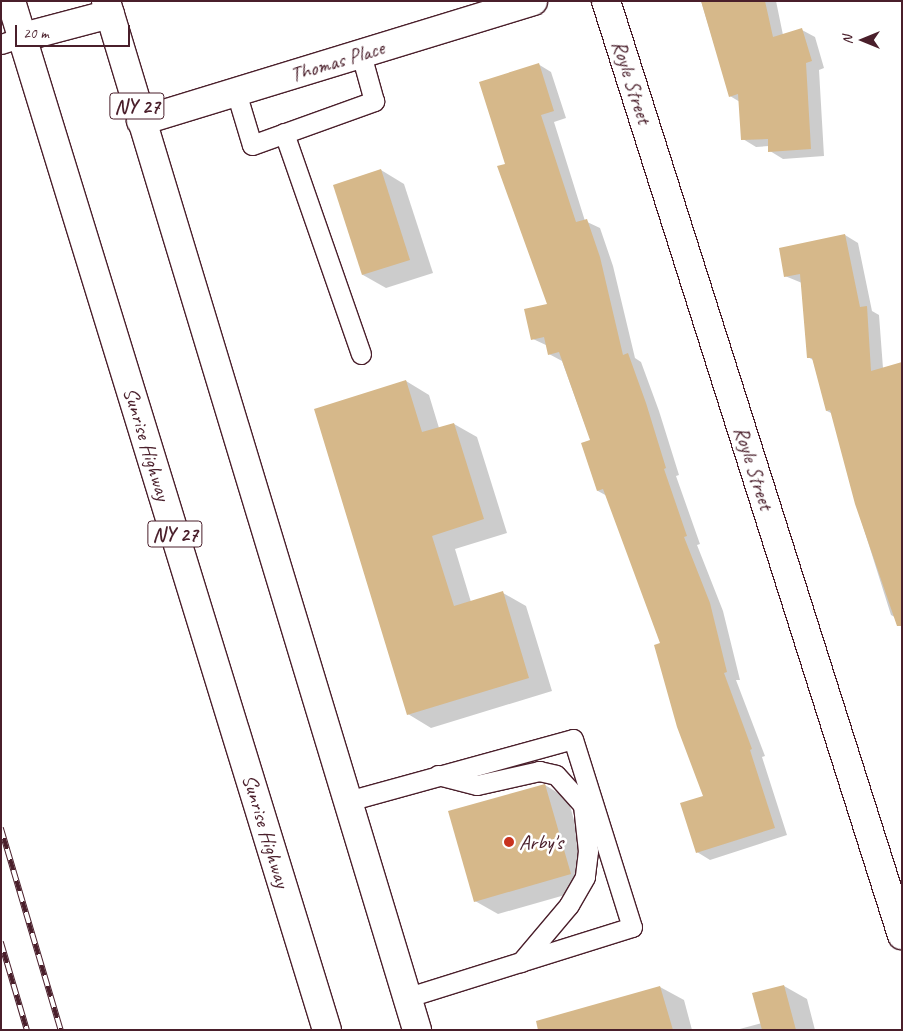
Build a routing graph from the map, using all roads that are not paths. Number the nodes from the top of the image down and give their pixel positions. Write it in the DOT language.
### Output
graph roads {
  1 [pos="11,1"];
  2 [pos="533,1"];
  3 [pos="606,1"];
  4 [pos="108,8"];
  5 [pos="12,41"];
  6 [pos="361,54"];
  7 [pos="236,92"];
  8 [pos="141,121"];
  9 [pos="284,133"];
  10 [pos="361,354"];
  11 [pos="436,775"];
  12 [pos="348,801"];
  13 [pos="902,935"];
  14 [pos="521,962"];
  15 [pos="408,997"];
  16 [pos="327,1030"];
  17 [pos="418,1030"];
  1 -- 5 [label="main road, Sunrise Highway / NY 27"];
  2 -- 6 [label="main road, Thomas Place"];
  3 -- 13 [label="main road, Royle Street"];
  4 -- 5 [label="main road"];
  4 -- 8 [label="main road, NY 27"];
  5 -- 16 [label="main road, Sunrise Highway / NY 27"];
  6 -- 7 [label="main road, Thomas Place"];
  6 -- 9 [label="lane"];
  7 -- 8 [label="main road, Thomas Place"];
  7 -- 9 [label="lane"];
  8 -- 12 [label="main road, NY 27"];
  9 -- 10 [label="lane"];
  11 -- 12 [label="lane"];
  11 -- 14 [label="lane"];
  11 -- 14 [label="lane"];
  12 -- 15 [label="main road, NY 27"];
  14 -- 15 [label="lane"];
  15 -- 17 [label="main road, NY 27"];
}
